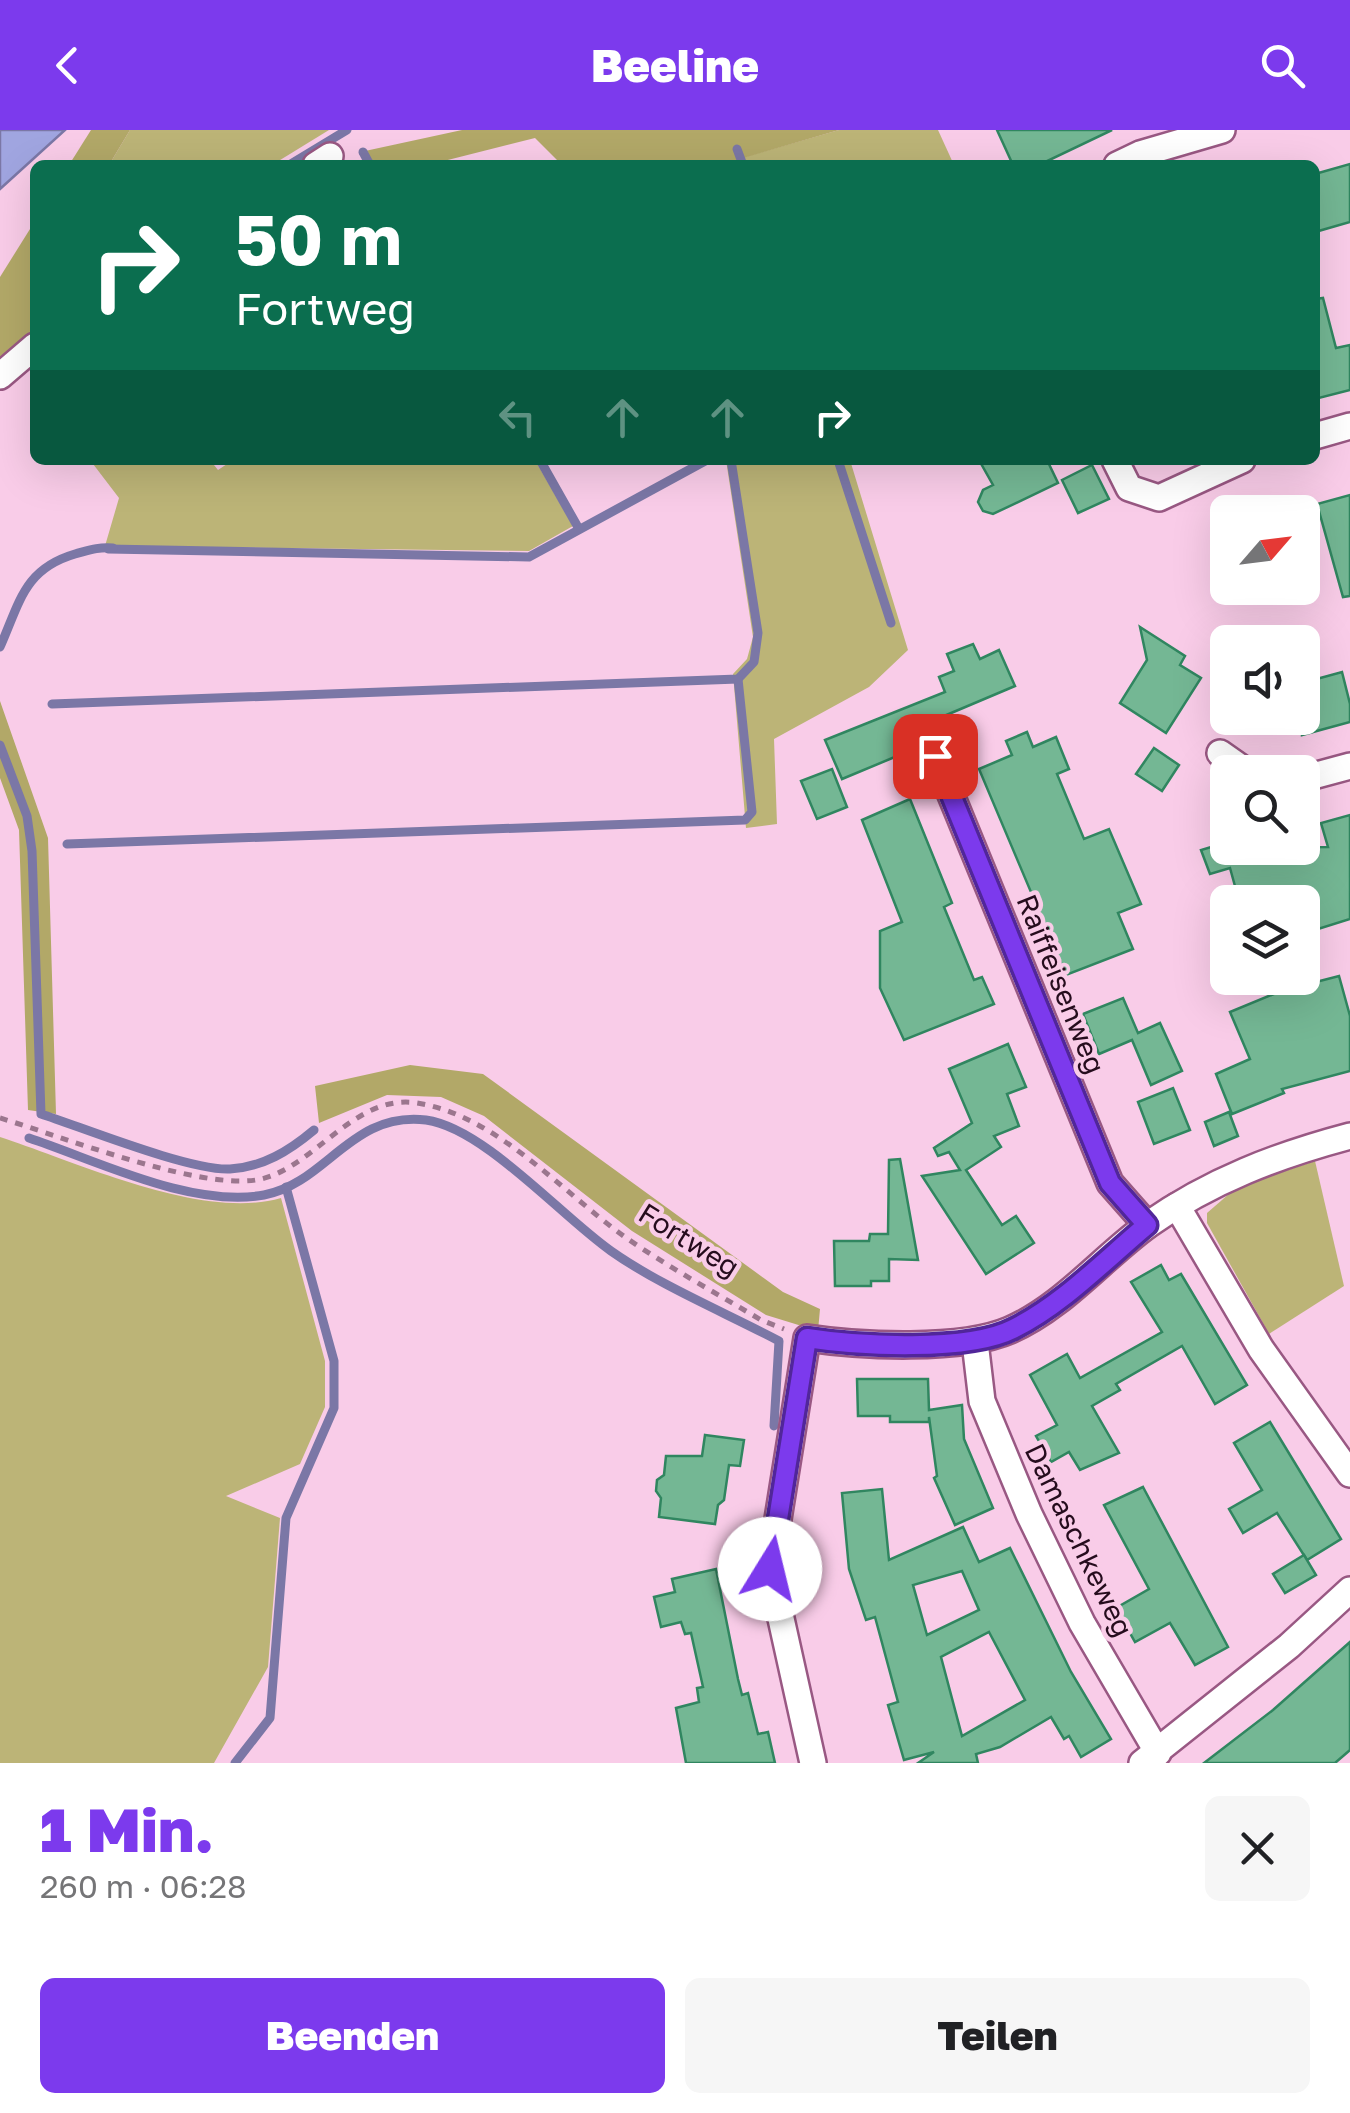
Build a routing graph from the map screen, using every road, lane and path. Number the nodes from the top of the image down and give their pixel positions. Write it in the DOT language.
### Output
graph roads {
  1 [pos="1222,130"];
  2 [pos="1127,160"];
  3 [pos="30,350"];
  4 [pos="0,376"];
  5 [pos="1350,426"];
  6 [pos="1320,435"];
  7 [pos="1117,465"];
  8 [pos="1231,465"];
  9 [pos="935,756"];
  10 [pos="1350,766"];
  11 [pos="1320,774"];
  12 [pos="0,1118"];
  13 [pos="1350,1136"];
  14 [pos="1177,1206"];
  15 [pos="1147,1225"];
  16 [pos="807,1338"];
  17 [pos="975,1342"];
  18 [pos="1350,1474"];
  19 [pos="1350,1590"];
  20 [pos="1150,1758"];
  21 [pos="813,1763"];
  1 -- 2 [label="street"];
  3 -- 4 [label="street"];
  5 -- 6 [label="street"];
  7 -- 8 [label="street"];
  9 -- 15 [label="street, Raiffeisenweg"];
  10 -- 11 [label="street"];
  12 -- 16 [label="path, Fortweg"];
  13 -- 14 [label="street"];
  14 -- 15 [label="street"];
  14 -- 18 [label="street"];
  15 -- 17 [label="street"];
  16 -- 17 [label="street"];
  16 -- 21 [label="street"];
  17 -- 20 [label="street, Damaschkeweg"];
  19 -- 20 [label="street, Damaschkeweg"];
}
